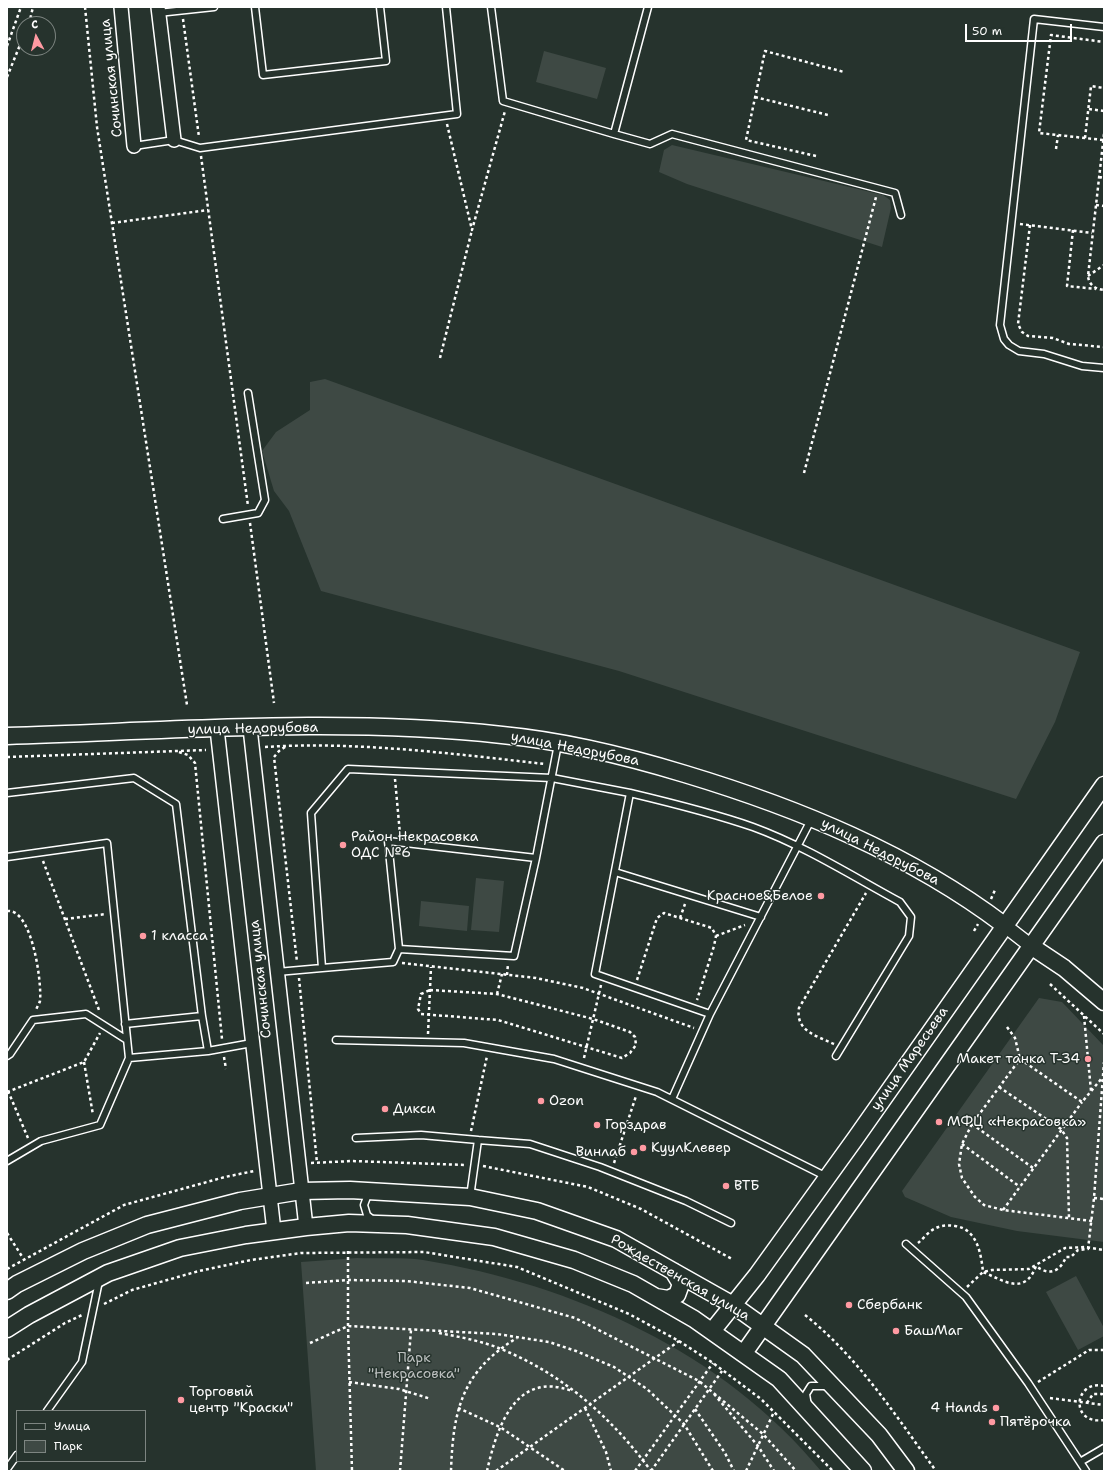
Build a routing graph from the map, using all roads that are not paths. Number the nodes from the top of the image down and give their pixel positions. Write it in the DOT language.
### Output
graph roads {
  1 [pos="121,7"];
  2 [pos="214,7"];
  3 [pos="255,7"];
  4 [pos="380,7"];
  5 [pos="446,7"];
  6 [pos="491,7"];
  7 [pos="648,7"];
  8 [pos="158,10"];
  9 [pos="1104,27"];
  10 [pos="614,134"];
  11 [pos="174,140"];
  12 [pos="134,146"];
  13 [pos="901,215"];
  14 [pos="1104,368"];
  15 [pos="248,393"];
  16 [pos="223,519"];
  17 [pos="250,728"];
  18 [pos="217,729"];
  19 [pos="7,736"];
  20 [pos="558,744"];
  21 [pos="552,778"];
  22 [pos="1104,785"];
  23 [pos="7,793"];
  24 [pos="630,793"];
  25 [pos="812,818"];
  26 [pos="1104,843"];
  27 [pos="797,847"];
  28 [pos="7,857"];
  29 [pos="536,858"];
  30 [pos="615,872"];
  31 [pos="760,919"];
  32 [pos="1004,926"];
  33 [pos="1031,946"];
  34 [pos="399,949"];
  35 [pos="322,968"];
  36 [pos="277,972"];
  37 [pos="1104,1002"];
  38 [pos="710,1014"];
  39 [pos="202,1016"];
  40 [pos="125,1024"];
  41 [pos="127,1040"];
  42 [pos="336,1040"];
  43 [pos="252,1043"];
  44 [pos="208,1051"];
  45 [pos="7,1056"];
  46 [pos="836,1056"];
  47 [pos="129,1058"];
  48 [pos="672,1099"];
  49 [pos="356,1138"];
  50 [pos="478,1140"];
  51 [pos="7,1161"];
  52 [pos="827,1177"];
  53 [pos="301,1191"];
  54 [pos="378,1191"];
  55 [pos="269,1196"];
  56 [pos="470,1197"];
  57 [pos="731,1223"];
  58 [pos="379,1224"];
  59 [pos="306,1226"];
  60 [pos="274,1231"];
  61 [pos="906,1244"];
  62 [pos="673,1271"];
  63 [pos="100,1278"];
  64 [pos="7,1291"];
  65 [pos="656,1297"];
  66 [pos="733,1305"];
  67 [pos="763,1326"];
  68 [pos="7,1330"];
  69 [pos="713,1330"];
  70 [pos="744,1353"];
  71 [pos="833,1387"];
  72 [pos="48,1410"];
  73 [pos="809,1410"];
  74 [pos="1104,1448"];
  75 [pos="16,1456"];
  76 [pos="1080,1462"];
  77 [pos="7,1469"];
  78 [pos="864,1471"];
  79 [pos="906,1471"];
  80 [pos="1086,1471"];
  1 -- 12 [label="street, Сочинская улица"];
  2 -- 8 [label="lane"];
  3 -- 4 [label="lane"];
  5 -- 11 [label="lane"];
  6 -- 10 [label="lane"];
  7 -- 10 [label="lane"];
  8 -- 11 [label="street"];
  9 -- 14 [label="lane"];
  10 -- 13 [label="lane"];
  11 -- 12 [label="lane"];
  15 -- 16 [label="lane"];
  17 -- 18 [label="street, улица Недорубова"];
  17 -- 20 [label="street, улица Недорубова"];
  17 -- 36 [label="street, Сочинская улица"];
  18 -- 19 [label="street, улица Недорубова"];
  18 -- 43 [label="street, Сочинская улица"];
  20 -- 21 [label="lane"];
  20 -- 25 [label="street, улица Недорубова"];
  21 -- 24 [label="lane"];
  21 -- 29 [label="lane"];
  21 -- 35 [label="lane"];
  22 -- 32 [label="street, улица Маресьева"];
  23 -- 39 [label="lane"];
  24 -- 27 [label="lane"];
  24 -- 30 [label="lane"];
  25 -- 27 [label="lane"];
  25 -- 32 [label="street, улица Недорубова"];
  26 -- 33 [label="street"];
  27 -- 31 [label="lane"];
  27 -- 46 [label="lane"];
  28 -- 40 [label="lane"];
  29 -- 34 [label="lane"];
  29 -- 34 [label="lane"];
  30 -- 31 [label="lane"];
  30 -- 38 [label="lane"];
  31 -- 38 [label="lane"];
  32 -- 33 [label="street, улица Недорубова"];
  32 -- 52 [label="street, улица Маресьева"];
  33 -- 37 [label="street, улица Недорубова"];
  33 -- 67 [label="street"];
  34 -- 35 [label="lane"];
  35 -- 36 [label="lane"];
  36 -- 53 [label="street, Сочинская улица"];
  38 -- 48 [label="lane"];
  39 -- 40 [label="lane"];
  39 -- 44 [label="lane"];
  40 -- 41 [label="lane"];
  41 -- 45 [label="lane"];
  41 -- 47 [label="lane"];
  42 -- 48 [label="lane"];
  43 -- 44 [label="lane"];
  43 -- 55 [label="street, Сочинская улица"];
  44 -- 47 [label="lane"];
  47 -- 51 [label="lane"];
  48 -- 52 [label="lane"];
  49 -- 50 [label="lane"];
  50 -- 56 [label="lane"];
  50 -- 57 [label="lane"];
  52 -- 66 [label="street, улица Маресьева"];
  53 -- 54 [label="street, Рождественская улица"];
  53 -- 55 [label="street, Рождественская улица"];
  53 -- 59 [label="street, Сочинская улица"];
  54 -- 56 [label="street, Рождественская улица"];
  54 -- 58 [label="lane"];
  55 -- 60 [label="street, Сочинская улица"];
  55 -- 64 [label="street, Рождественская улица"];
  56 -- 62 [label="street, Рождественская улица"];
  58 -- 59 [label="street"];
  58 -- 65 [label="street"];
  59 -- 60 [label="street"];
  60 -- 63 [label="street"];
  61 -- 76 [label="lane"];
  62 -- 65 [label="street"];
  62 -- 66 [label="street, Рождественская улица"];
  63 -- 68 [label="street"];
  63 -- 72 [label="lane"];
  65 -- 69 [label="street"];
  66 -- 67 [label="street, Рождественская улица"];
  66 -- 69 [label="street, улица Маресьева"];
  67 -- 70 [label="street"];
  67 -- 71 [label="street, Рождественская улица"];
  69 -- 70 [label="street"];
  70 -- 73 [label="street"];
  71 -- 73 [label="lane"];
  71 -- 79 [label="street, Рождественская улица"];
  73 -- 78 [label="street"];
  74 -- 76 [label="lane"];
  75 -- 77 [label="lane"];
  76 -- 80 [label="lane"];
}
